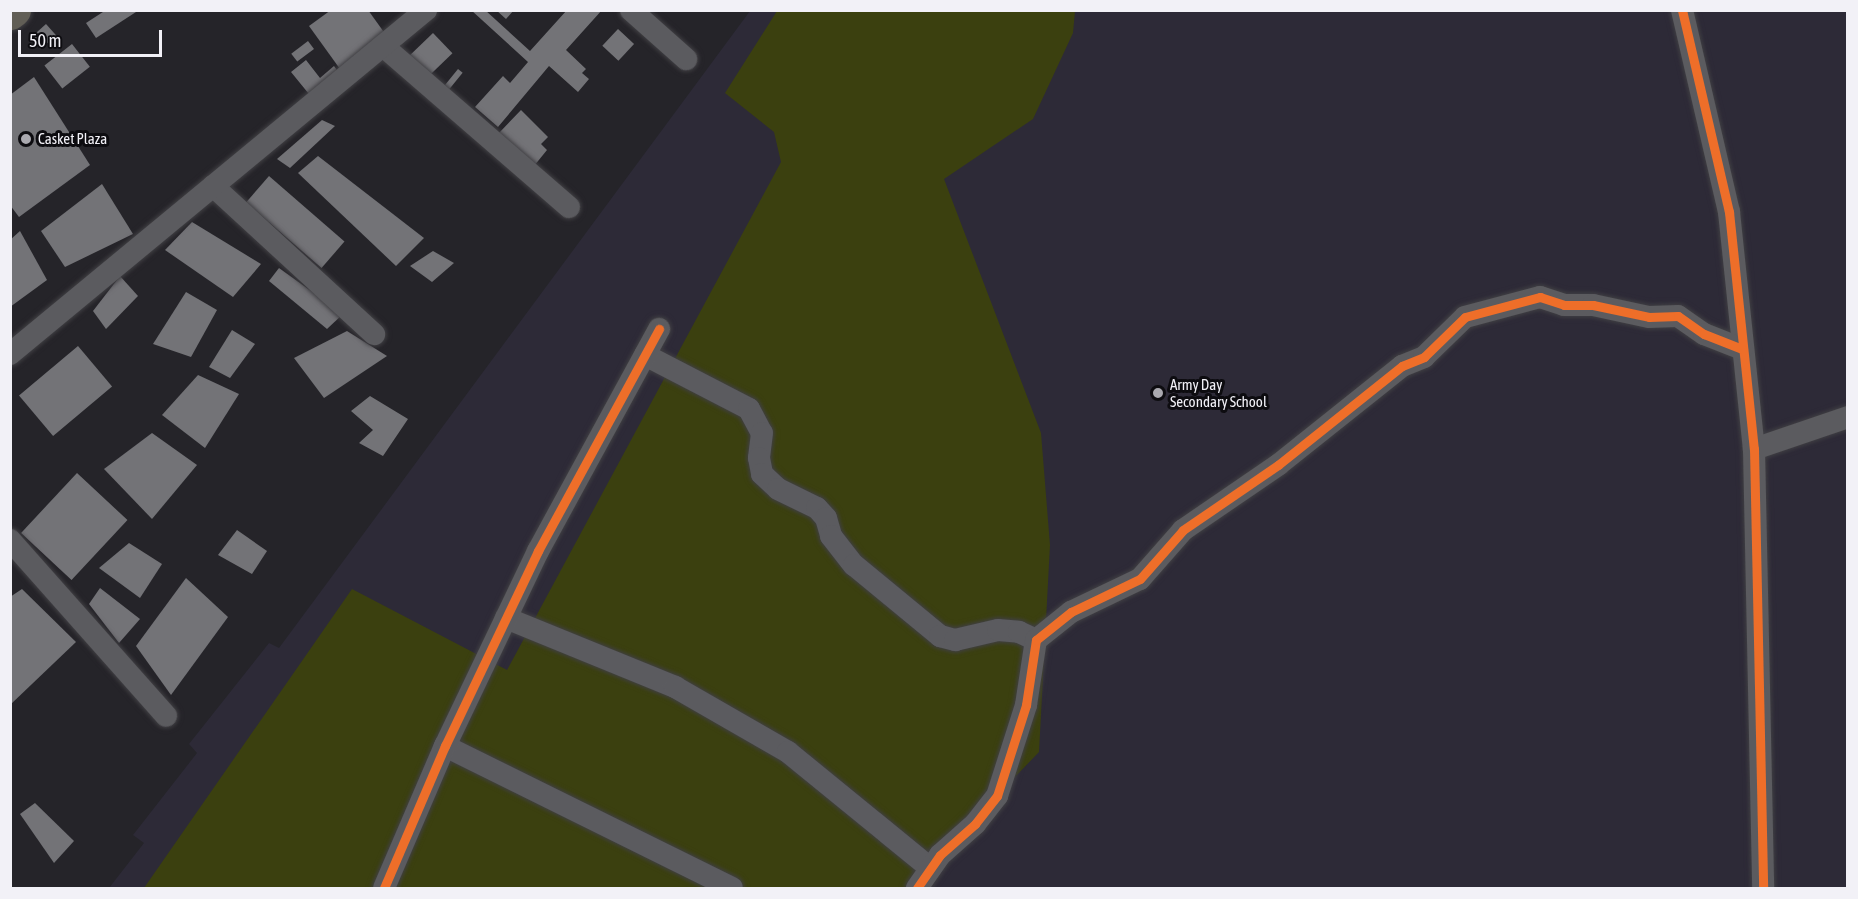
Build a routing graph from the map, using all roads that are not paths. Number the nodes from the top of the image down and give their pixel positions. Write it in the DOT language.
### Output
graph roads {
  1 [pos="14,10"];
  2 [pos="426,10"];
  3 [pos="631,10"];
  4 [pos="1682,10"];
  5 [pos="10,13"];
  6 [pos="383,46"];
  7 [pos="686,59"];
  8 [pos="213,186"];
  9 [pos="569,207"];
  10 [pos="659,329"];
  11 [pos="374,334"];
  12 [pos="1742,349"];
  13 [pos="10,354"];
  14 [pos="645,355"];
  15 [pos="1848,417"];
  16 [pos="1754,449"];
  17 [pos="10,540"];
  18 [pos="506,618"];
  19 [pos="1036,640"];
  20 [pos="166,716"];
  21 [pos="445,746"];
  22 [pos="930,868"];
  23 [pos="384,888"];
  24 [pos="732,888"];
  25 [pos="917,888"];
  26 [pos="1763,888"];
  1 -- 5 [label="highway"];
  2 -- 6 [label="street"];
  3 -- 7 [label="street"];
  4 -- 12 [label="street"];
  6 -- 8 [label="street"];
  6 -- 9 [label="street"];
  8 -- 11 [label="street"];
  8 -- 13 [label="street"];
  10 -- 14 [label="street"];
  12 -- 16 [label="street"];
  12 -- 19 [label="street"];
  14 -- 18 [label="street"];
  14 -- 19 [label="street"];
  15 -- 16 [label="street"];
  16 -- 26 [label="street"];
  17 -- 20 [label="street"];
  18 -- 21 [label="street"];
  18 -- 22 [label="street"];
  19 -- 22 [label="street"];
  21 -- 23 [label="street"];
  21 -- 24 [label="street"];
  22 -- 25 [label="street"];
}
